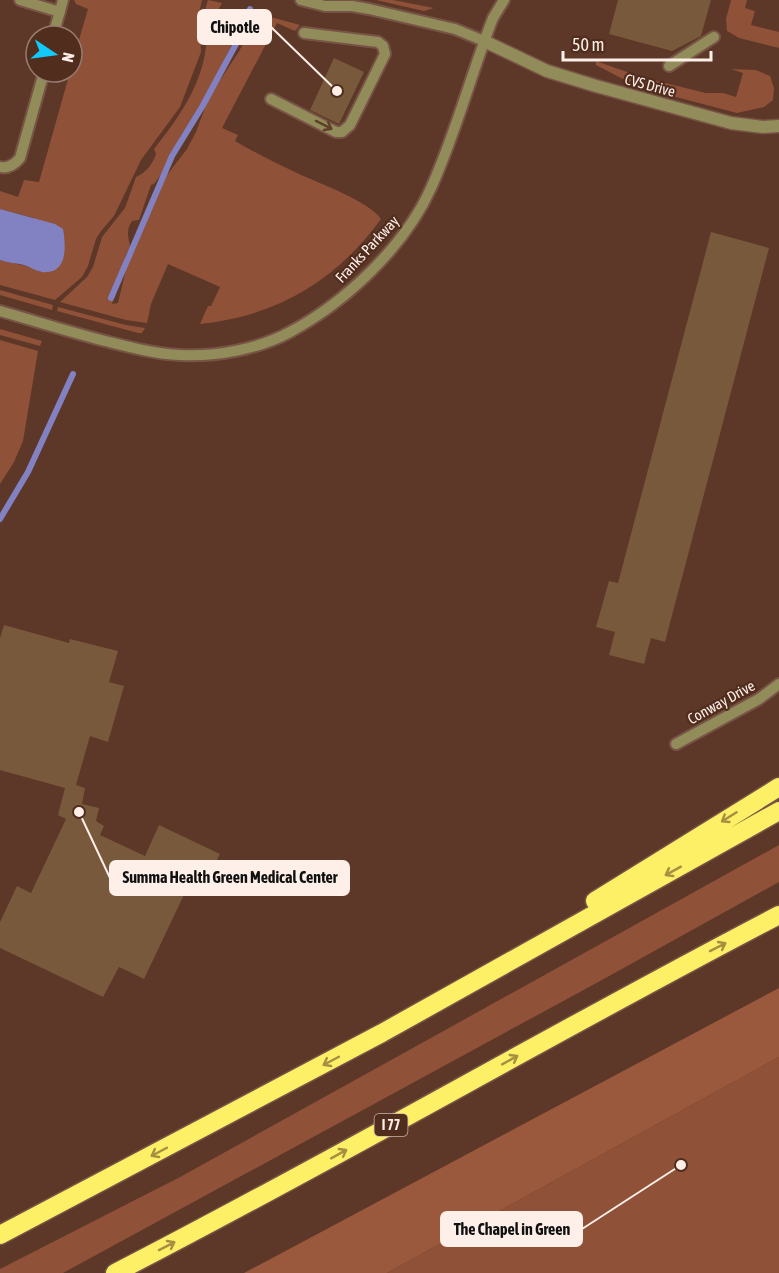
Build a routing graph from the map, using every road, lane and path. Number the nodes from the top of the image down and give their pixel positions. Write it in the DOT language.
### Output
graph roads {
  1 [pos="20,0"];
  2 [pos="63,0"];
  3 [pos="301,0"];
  4 [pos="494,0"];
  5 [pos="504,0"];
  6 [pos="60,12"];
  7 [pos="493,18"];
  8 [pos="57,24"];
  9 [pos="304,33"];
  10 [pos="714,37"];
  11 [pos="484,41"];
  12 [pos="669,66"];
  13 [pos="41,84"];
  14 [pos="272,99"];
  15 [pos="779,126"];
  16 [pos="0,167"];
  17 [pos="0,311"];
  18 [pos="779,684"];
  19 [pos="676,744"];
  20 [pos="779,787"];
  21 [pos="779,811"];
  22 [pos="779,915"];
  23 [pos="382,1033"];
  24 [pos="0,1235"];
  25 [pos="115,1273"];
  1 -- 6 [label="lane"];
  2 -- 6 [label="lane"];
  3 -- 11 [label="lane"];
  4 -- 7 [label="lane, Franks Parkway"];
  5 -- 7 [label="lane, Franks Parkway"];
  6 -- 8 [label="lane"];
  7 -- 11 [label="lane, Franks Parkway"];
  14 -- 9 [label="lane, one-way"];
  10 -- 12 [label="lane"];
  11 -- 15 [label="street, CVS Drive"];
  11 -- 17 [label="lane, Franks Parkway"];
  13 -- 16 [label="lane"];
  18 -- 19 [label="lane, Conway Drive"];
  20 -- 23 [label="highway, one-way"];
  21 -- 23 [label="highway, one-way"];
  25 -- 22 [label="highway, I 77, one-way"];
  23 -- 24 [label="highway, one-way"];
}
